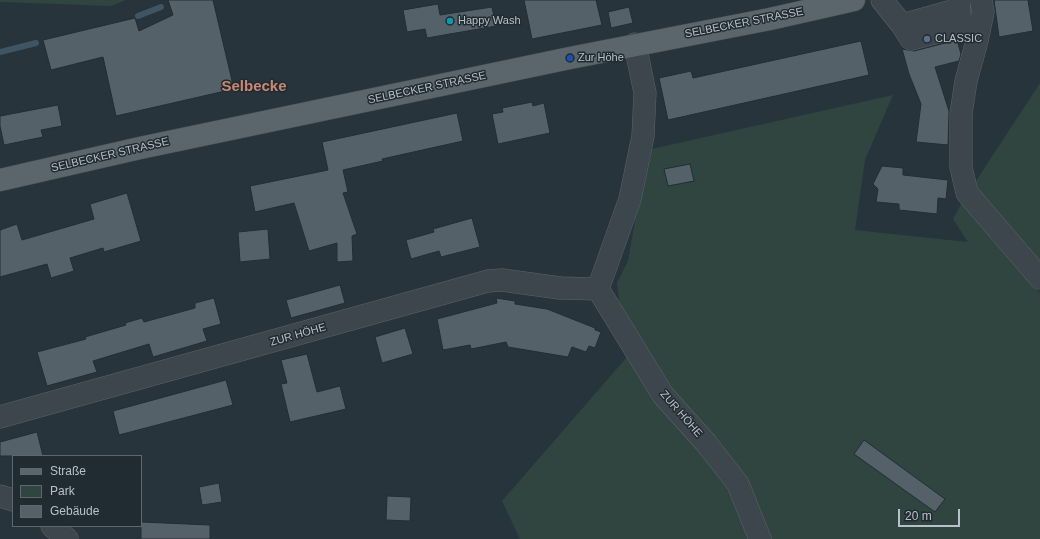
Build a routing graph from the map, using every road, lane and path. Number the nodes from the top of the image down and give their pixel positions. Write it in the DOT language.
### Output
graph roads {
  1 [pos="854,0"];
  2 [pos="882,0"];
  3 [pos="981,0"];
  4 [pos="959,4"];
  5 [pos="635,44"];
  6 [pos="0,180"];
  7 [pos="1040,278"];
  8 [pos="598,289"];
  9 [pos="0,417"];
  10 [pos="0,496"];
  11 [pos="12,500"];
  12 [pos="53,527"];
  13 [pos="67,539"];
  14 [pos="760,539"];
  1 -- 5 [label="main road, SELBECKER STRASSE"];
  2 -- 4 [label="street"];
  3 -- 7 [label="street"];
  5 -- 6 [label="main road, SELBECKER STRASSE"];
  5 -- 8 [label="street"];
  8 -- 9 [label="street, ZUR HÖHE"];
  8 -- 14 [label="street, ZUR HÖHE"];
  10 -- 11 [label="street"];
  12 -- 13 [label="street"];
}
